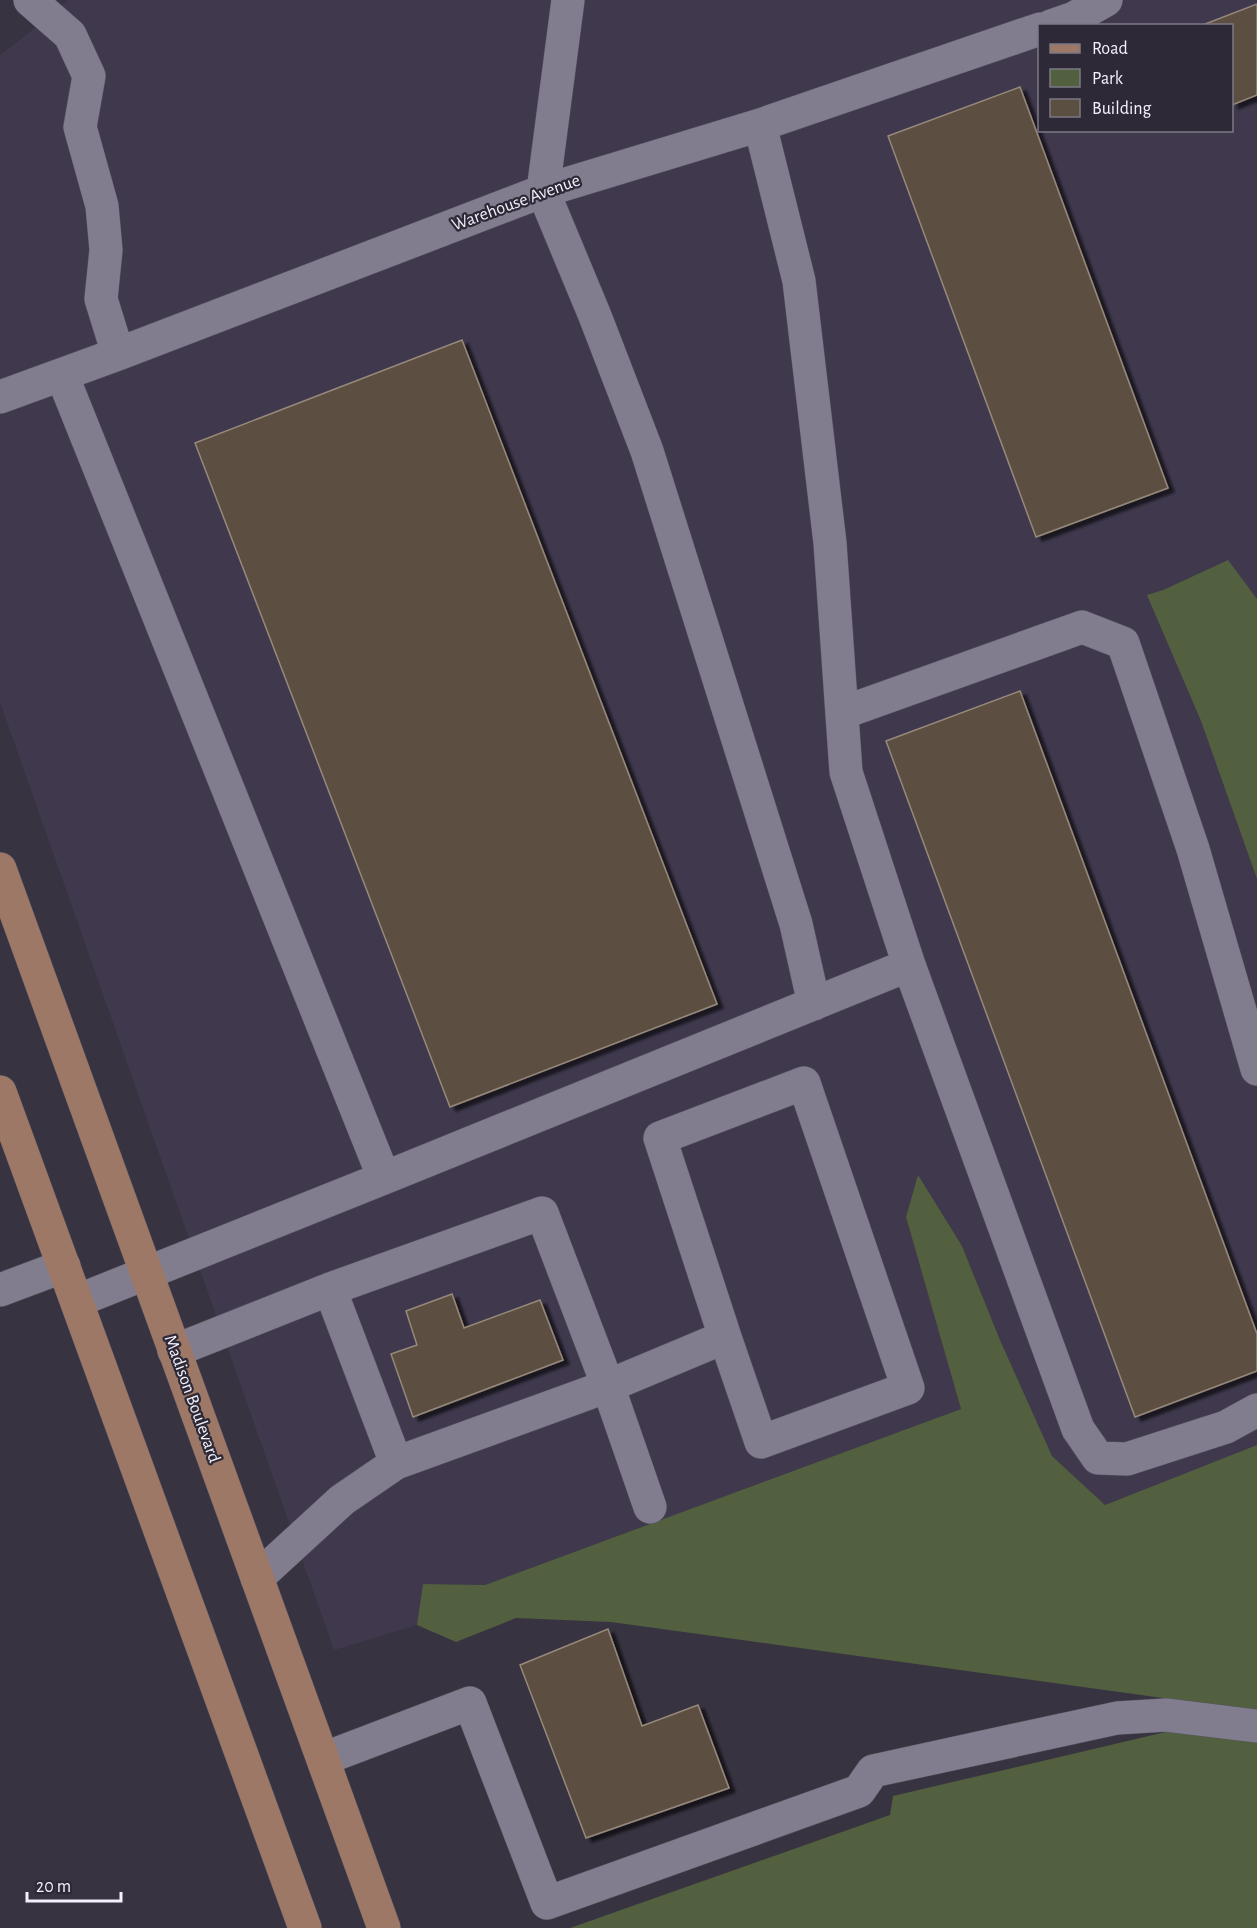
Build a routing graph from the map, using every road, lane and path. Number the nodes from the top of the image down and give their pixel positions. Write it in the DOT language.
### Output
graph roads {
  1 [pos="30,0"];
  2 [pos="568,0"];
  3 [pos="1106,0"];
  4 [pos="1057,24"];
  5 [pos="1038,30"];
  6 [pos="760,125"];
  7 [pos="543,191"];
  8 [pos="118,354"];
  9 [pos="62,375"];
  10 [pos="0,398"];
  11 [pos="842,713"];
  12 [pos="0,869"];
  13 [pos="909,965"];
  14 [pos="814,1004"];
  15 [pos="1257,1069"];
  16 [pos="0,1092"];
  17 [pos="384,1178"];
  18 [pos="64,1266"];
  19 [pos="147,1274"];
  20 [pos="330,1289"];
  21 [pos="0,1290"];
  22 [pos="77,1300"];
  23 [pos="725,1337"];
  24 [pos="174,1351"];
  25 [pos="608,1386"];
  26 [pos="1257,1410"];
  27 [pos="396,1463"];
  28 [pos="650,1507"];
  29 [pos="257,1578"];
  30 [pos="1257,1726"];
  31 [pos="323,1759"];
  32 [pos="305,1928"];
  33 [pos="384,1928"];
  1 -- 8 [label="street"];
  2 -- 7 [label="street"];
  3 -- 4 [label="street"];
  5 -- 6 [label="street, Warehouse Avenue"];
  6 -- 7 [label="street, Warehouse Avenue"];
  6 -- 11 [label="street"];
  7 -- 8 [label="street, Warehouse Avenue"];
  7 -- 14 [label="street"];
  8 -- 9 [label="street, Warehouse Avenue"];
  9 -- 10 [label="street, Warehouse Avenue"];
  9 -- 17 [label="street"];
  11 -- 13 [label="street"];
  11 -- 15 [label="street"];
  12 -- 19 [label="main road, Madison Boulevard"];
  13 -- 14 [label="street"];
  13 -- 26 [label="street"];
  14 -- 17 [label="street"];
  16 -- 18 [label="main road"];
  17 -- 19 [label="street"];
  18 -- 21 [label="street"];
  18 -- 22 [label="main road"];
  19 -- 22 [label="street"];
  19 -- 24 [label="main road, Madison Boulevard"];
  20 -- 24 [label="street"];
  20 -- 25 [label="street"];
  20 -- 27 [label="street"];
  22 -- 32 [label="main road"];
  23 -- 23 [label="street"];
  23 -- 25 [label="street"];
  24 -- 29 [label="main road, Madison Boulevard"];
  25 -- 27 [label="street"];
  25 -- 28 [label="street"];
  27 -- 29 [label="street"];
  29 -- 31 [label="main road, Madison Boulevard"];
  30 -- 31 [label="street"];
  31 -- 33 [label="main road, Madison Boulevard"];
}
